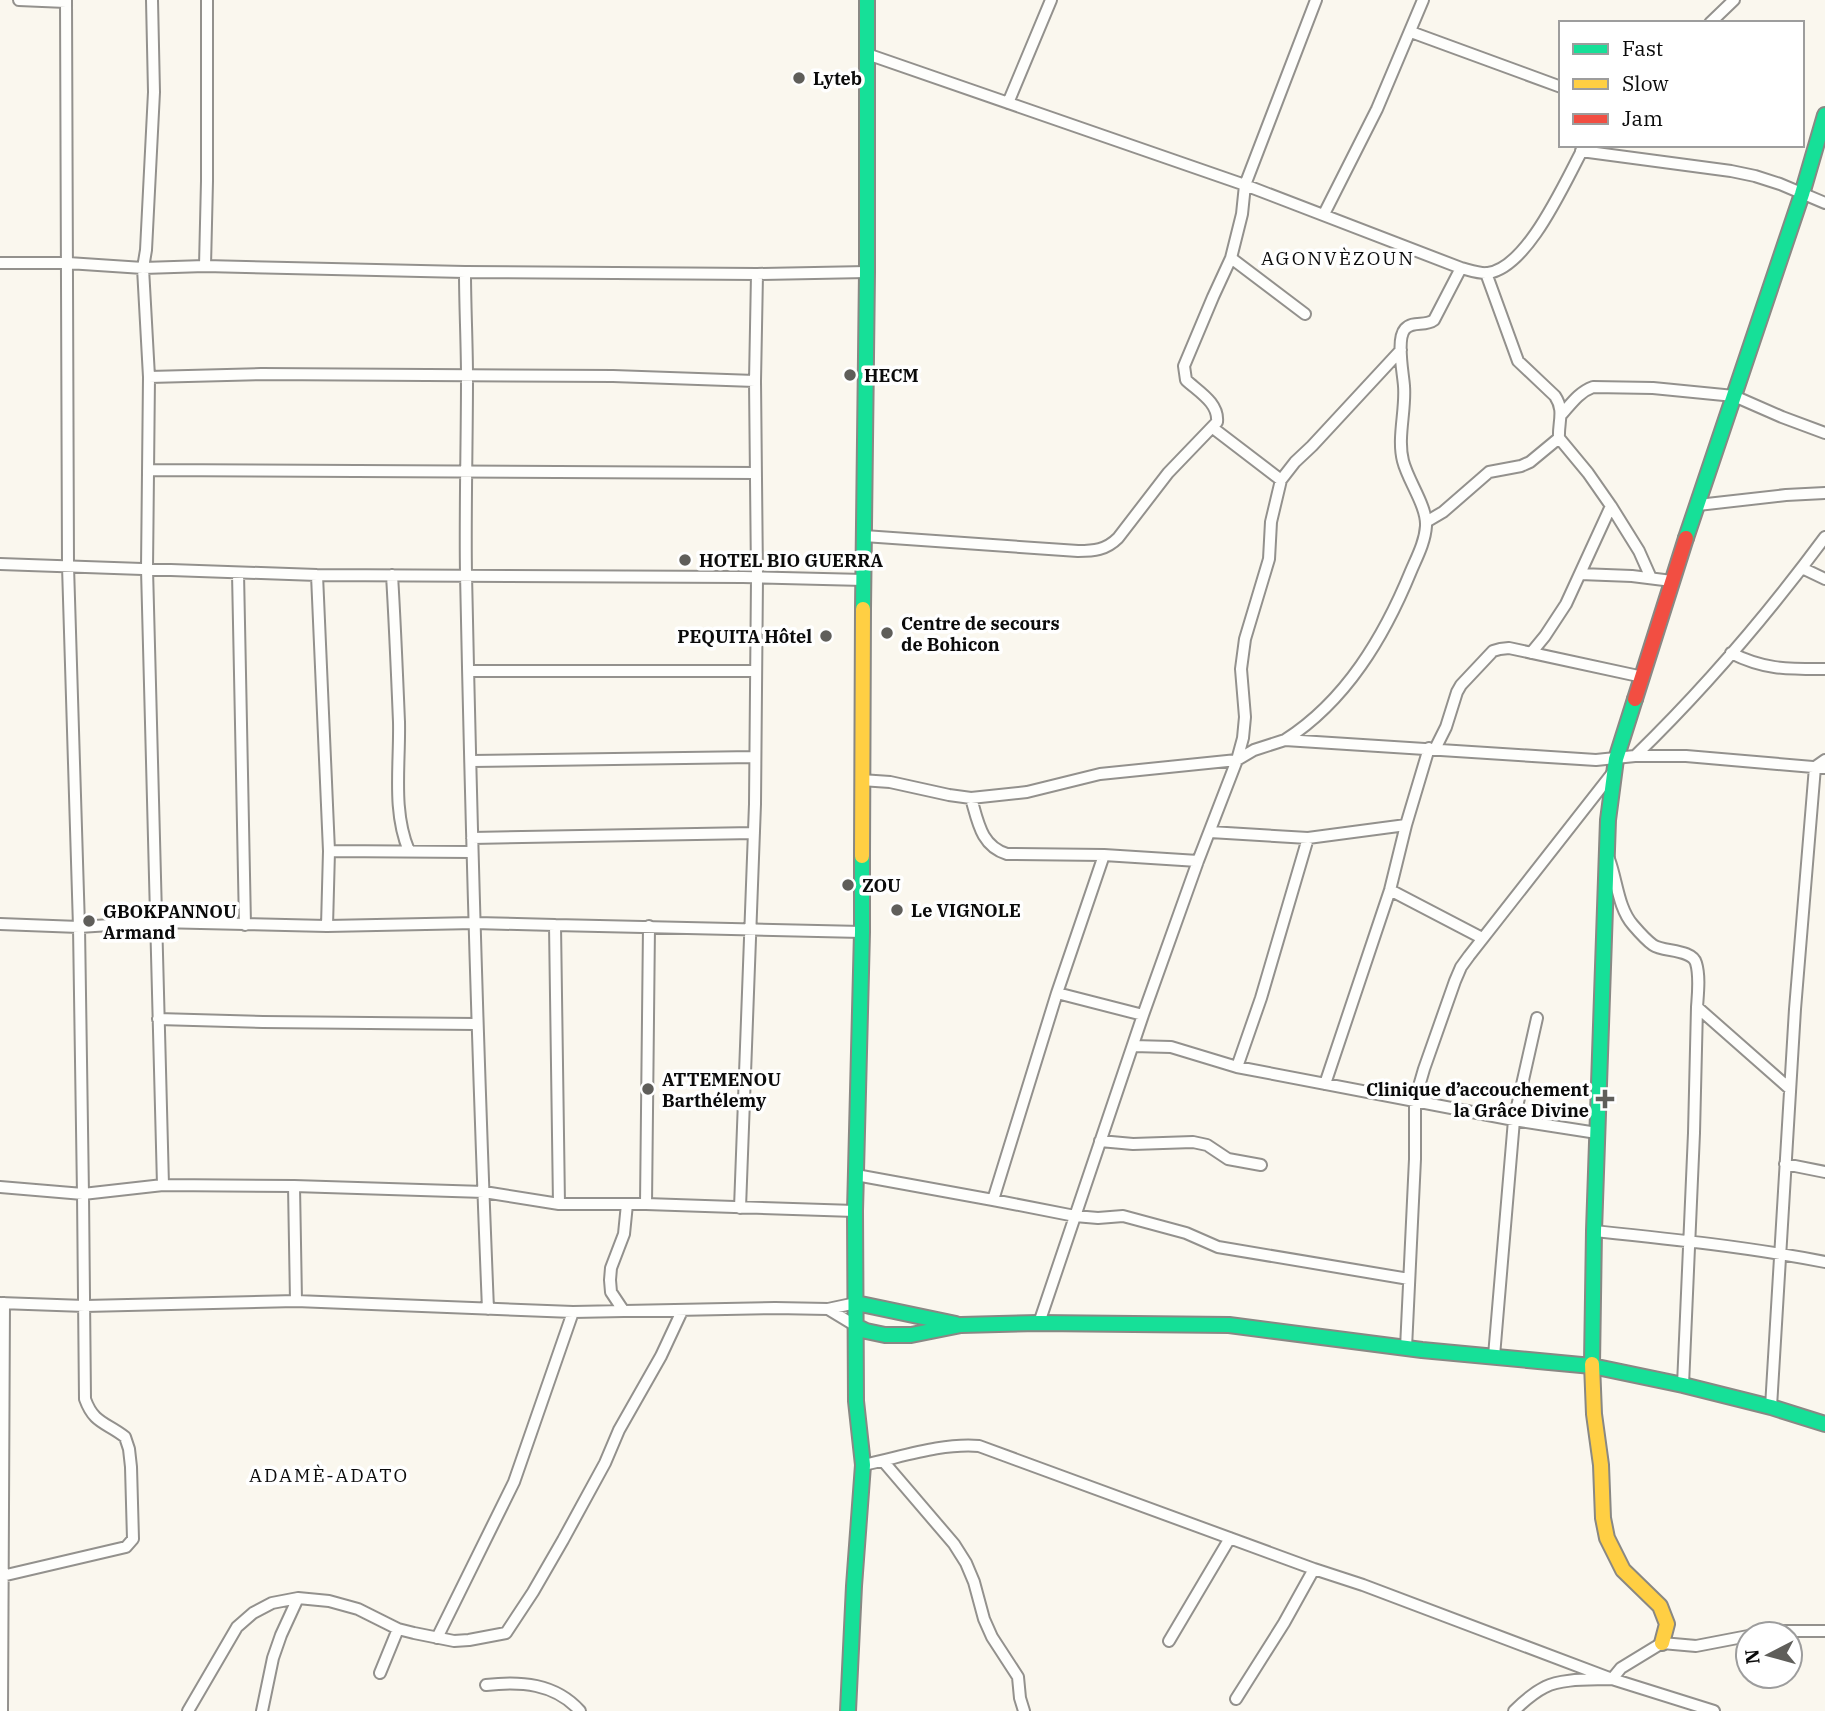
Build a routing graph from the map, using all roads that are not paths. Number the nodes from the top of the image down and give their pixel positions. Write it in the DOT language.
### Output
graph roads {
  1 [pos="19,0"];
  2 [pos="152,0"];
  3 [pos="207,0"];
  4 [pos="867,0"];
  5 [pos="1051,0"];
  6 [pos="1315,0"];
  7 [pos="1423,0"];
  8 [pos="1734,0"];
  9 [pos="66,1"];
  10 [pos="1712,21"];
  11 [pos="1411,32"];
  12 [pos="867,54"];
  13 [pos="1559,86"];
  14 [pos="1008,103"];
  15 [pos="1825,115"];
  16 [pos="1583,148"];
  17 [pos="1245,185"];
  18 [pos="1802,194"];
  19 [pos="1825,203"];
  20 [pos="1324,214"];
  21 [pos="1231,258"];
  22 [pos="0,263"];
  23 [pos="68,264"];
  24 [pos="205,267"];
  25 [pos="143,268"];
  26 [pos="1461,268"];
  27 [pos="464,272"];
  28 [pos="867,272"];
  29 [pos="1486,273"];
  30 [pos="757,274"];
  31 [pos="1305,314"];
  32 [pos="1401,350"];
  33 [pos="149,377"];
  34 [pos="467,377"];
  35 [pos="755,381"];
  36 [pos="1734,396"];
  37 [pos="1562,414"];
  38 [pos="1213,428"];
  39 [pos="1825,433"];
  40 [pos="1559,438"];
  41 [pos="148,470"];
  42 [pos="465,471"];
  43 [pos="756,473"];
  44 [pos="1281,480"];
  45 [pos="1825,493"];
  46 [pos="1698,505"];
  47 [pos="1611,506"];
  48 [pos="1426,522"];
  49 [pos="864,536"];
  50 [pos="1825,537"];
  51 [pos="0,565"];
  52 [pos="68,566"];
  53 [pos="1802,568"];
  54 [pos="147,569"];
  55 [pos="238,573"];
  56 [pos="1580,574"];
  57 [pos="317,575"];
  58 [pos="392,575"];
  59 [pos="467,575"];
  60 [pos="757,578"];
  61 [pos="1651,578"];
  62 [pos="1825,579"];
  63 [pos="864,580"];
  64 [pos="1672,581"];
  65 [pos="1531,653"];
  66 [pos="1731,653"];
  67 [pos="1825,669"];
  68 [pos="470,671"];
  69 [pos="756,671"];
  70 [pos="1643,677"];
  71 [pos="1284,740"];
  72 [pos="1432,749"];
  73 [pos="1635,756"];
  74 [pos="755,757"];
  75 [pos="1237,760"];
  76 [pos="1825,760"];
  77 [pos="472,761"];
  78 [pos="1615,765"];
  79 [pos="1820,768"];
  80 [pos="861,780"];
  81 [pos="971,798"];
  82 [pos="1406,825"];
  83 [pos="1210,832"];
  84 [pos="754,833"];
  85 [pos="472,838"];
  86 [pos="1308,838"];
  87 [pos="329,851"];
  88 [pos="409,851"];
  89 [pos="472,852"];
  90 [pos="1606,853"];
  91 [pos="1104,855"];
  92 [pos="1198,861"];
  93 [pos="1390,890"];
  94 [pos="157,922"];
  95 [pos="475,923"];
  96 [pos="0,924"];
  97 [pos="245,925"];
  98 [pos="555,925"];
  99 [pos="327,926"];
  100 [pos="649,926"];
  101 [pos="79,927"];
  102 [pos="751,928"];
  103 [pos="862,932"];
  104 [pos="1482,938"];
  105 [pos="1058,993"];
  106 [pos="1697,1007"];
  107 [pos="1143,1015"];
  108 [pos="1537,1018"];
  109 [pos="158,1019"];
  110 [pos="476,1024"];
  111 [pos="1133,1046"];
  112 [pos="1237,1067"];
  113 [pos="1325,1084"];
  114 [pos="1790,1089"];
  115 [pos="1415,1100"];
  116 [pos="1514,1120"];
  117 [pos="1597,1133"];
  118 [pos="1100,1141"];
  119 [pos="1785,1164"];
  120 [pos="1261,1165"];
  121 [pos="1825,1172"];
  122 [pos="856,1175"];
  123 [pos="163,1185"];
  124 [pos="294,1186"];
  125 [pos="0,1187"];
  126 [pos="484,1192"];
  127 [pos="83,1194"];
  128 [pos="993,1199"];
  129 [pos="559,1203"];
  130 [pos="627,1204"];
  131 [pos="646,1204"];
  132 [pos="740,1208"];
  133 [pos="855,1211"];
  134 [pos="1075,1216"];
  135 [pos="1594,1231"];
  136 [pos="1689,1241"];
  137 [pos="1780,1253"];
  138 [pos="1825,1262"];
  139 [pos="1409,1279"];
  140 [pos="296,1301"];
  141 [pos="2,1303"];
  142 [pos="856,1303"];
  143 [pos="85,1306"];
  144 [pos="488,1309"];
  145 [pos="828,1309"];
  146 [pos="623,1310"];
  147 [pos="682,1311"];
  148 [pos="573,1312"];
  149 [pos="1038,1323"];
  150 [pos="961,1325"];
  151 [pos="856,1326"];
  152 [pos="1406,1348"];
  153 [pos="1494,1356"];
  154 [pos="1592,1366"];
  155 [pos="1683,1385"];
  156 [pos="1771,1407"];
  157 [pos="1825,1424"];
  158 [pos="883,1461"];
  159 [pos="863,1465"];
  160 [pos="1230,1538"];
  161 [pos="1314,1569"];
  162 [pos="2,1576"];
  163 [pos="298,1598"];
  164 [pos="398,1629"];
  165 [pos="1804,1631"];
  166 [pos="1825,1631"];
  167 [pos="437,1638"];
  168 [pos="1734,1639"];
  169 [pos="1170,1642"];
  170 [pos="1662,1643"];
  171 [pos="380,1673"];
  172 [pos="1612,1679"];
  173 [pos="486,1685"];
  174 [pos="1236,1699"];
  175 [pos="192,1710"];
  176 [pos="2,1711"];
  177 [pos="262,1711"];
  178 [pos="580,1711"];
  179 [pos="848,1711"];
  180 [pos="1024,1711"];
  181 [pos="1514,1711"];
  182 [pos="1714,1711"];
  1 -- 9 [label="street"];
  2 -- 25 [label="street"];
  3 -- 24 [label="street"];
  4 -- 12 [label="street"];
  5 -- 14 [label="street"];
  6 -- 17 [label="street"];
  7 -- 11 [label="street"];
  8 -- 10 [label="street"];
  9 -- 23 [label="street"];
  11 -- 13 [label="street"];
  11 -- 20 [label="street"];
  12 -- 14 [label="street"];
  12 -- 28 [label="street"];
  14 -- 17 [label="street"];
  15 -- 18 [label="street"];
  16 -- 18 [label="street"];
  16 -- 29 [label="street"];
  17 -- 20 [label="street"];
  17 -- 21 [label="street"];
  18 -- 19 [label="street"];
  18 -- 36 [label="street"];
  20 -- 26 [label="street"];
  21 -- 31 [label="street"];
  21 -- 38 [label="street"];
  22 -- 23 [label="street"];
  23 -- 25 [label="street"];
  23 -- 52 [label="street"];
  24 -- 25 [label="street"];
  24 -- 27 [label="street"];
  25 -- 33 [label="street"];
  26 -- 29 [label="street"];
  26 -- 32 [label="street"];
  27 -- 30 [label="street"];
  27 -- 34 [label="street"];
  28 -- 30 [label="street"];
  28 -- 49 [label="street"];
  29 -- 37 [label="street"];
  30 -- 35 [label="street"];
  32 -- 44 [label="street"];
  32 -- 48 [label="street"];
  33 -- 34 [label="street"];
  33 -- 41 [label="street"];
  34 -- 35 [label="street"];
  34 -- 42 [label="street"];
  35 -- 43 [label="street"];
  36 -- 37 [label="street"];
  36 -- 39 [label="street"];
  36 -- 46 [label="street"];
  37 -- 40 [label="street"];
  38 -- 44 [label="street"];
  38 -- 49 [label="street"];
  40 -- 47 [label="street"];
  40 -- 48 [label="street"];
  41 -- 42 [label="street"];
  41 -- 54 [label="street"];
  42 -- 43 [label="street"];
  42 -- 59 [label="street"];
  43 -- 60 [label="street"];
  44 -- 75 [label="street"];
  45 -- 46 [label="street"];
  46 -- 64 [label="street"];
  47 -- 56 [label="street"];
  47 -- 61 [label="street"];
  48 -- 71 [label="street"];
  49 -- 63 [label="street"];
  50 -- 53 [label="street"];
  51 -- 52 [label="street"];
  52 -- 54 [label="street"];
  52 -- 101 [label="street"];
  53 -- 62 [label="street"];
  53 -- 66 [label="street"];
  54 -- 55 [label="street"];
  54 -- 94 [label="street"];
  55 -- 57 [label="street"];
  55 -- 97 [label="street"];
  56 -- 61 [label="street"];
  56 -- 65 [label="street"];
  57 -- 58 [label="street"];
  57 -- 87 [label="street"];
  58 -- 59 [label="street"];
  58 -- 88 [label="street"];
  59 -- 60 [label="street"];
  59 -- 68 [label="street"];
  60 -- 63 [label="street"];
  60 -- 69 [label="street"];
  61 -- 64 [label="street"];
  63 -- 80 [label="street"];
  64 -- 70 [label="street"];
  65 -- 70 [label="street"];
  65 -- 72 [label="street"];
  66 -- 67 [label="street"];
  66 -- 73 [label="street"];
  68 -- 69 [label="street"];
  68 -- 77 [label="street"];
  69 -- 74 [label="street"];
  70 -- 78 [label="street"];
  71 -- 72 [label="street"];
  71 -- 75 [label="street"];
  72 -- 78 [label="street"];
  72 -- 82 [label="street"];
  73 -- 78 [label="street"];
  73 -- 79 [label="street"];
  74 -- 77 [label="street"];
  74 -- 84 [label="street"];
  75 -- 81 [label="street"];
  75 -- 83 [label="street"];
  76 -- 79 [label="street"];
  77 -- 85 [label="street"];
  78 -- 90 [label="street"];
  78 -- 104 [label="street"];
  79 -- 114 [label="street"];
  80 -- 81 [label="street"];
  80 -- 103 [label="street"];
  81 -- 91 [label="street"];
  82 -- 86 [label="street"];
  82 -- 93 [label="street"];
  83 -- 86 [label="street"];
  83 -- 92 [label="street"];
  84 -- 85 [label="street"];
  84 -- 102 [label="street"];
  85 -- 89 [label="street"];
  86 -- 112 [label="street"];
  87 -- 88 [label="street"];
  87 -- 99 [label="street"];
  88 -- 89 [label="street"];
  89 -- 95 [label="street"];
  90 -- 106 [label="street"];
  90 -- 117 [label="street"];
  91 -- 92 [label="street"];
  91 -- 105 [label="street"];
  92 -- 107 [label="street"];
  93 -- 104 [label="street"];
  93 -- 113 [label="street"];
  94 -- 97 [label="street"];
  94 -- 101 [label="street"];
  94 -- 109 [label="street"];
  95 -- 98 [label="street"];
  95 -- 99 [label="street"];
  95 -- 110 [label="street"];
  96 -- 101 [label="street"];
  97 -- 99 [label="street"];
  98 -- 100 [label="street"];
  98 -- 129 [label="street"];
  100 -- 102 [label="street"];
  100 -- 131 [label="street"];
  101 -- 127 [label="street"];
  102 -- 103 [label="street"];
  102 -- 132 [label="street"];
  103 -- 122 [label="street"];
  104 -- 115 [label="street"];
  105 -- 107 [label="street"];
  105 -- 128 [label="street"];
  106 -- 114 [label="street"];
  106 -- 136 [label="street"];
  107 -- 111 [label="street"];
  108 -- 116 [label="street"];
  109 -- 110 [label="street"];
  109 -- 123 [label="street"];
  110 -- 126 [label="street"];
  111 -- 112 [label="street"];
  111 -- 118 [label="street"];
  112 -- 113 [label="street"];
  113 -- 115 [label="street"];
  114 -- 119 [label="street"];
  115 -- 116 [label="street"];
  115 -- 139 [label="street"];
  116 -- 117 [label="street"];
  116 -- 153 [label="street"];
  117 -- 135 [label="street"];
  118 -- 120 [label="street"];
  118 -- 134 [label="street"];
  119 -- 121 [label="street"];
  119 -- 137 [label="street"];
  122 -- 128 [label="street"];
  122 -- 133 [label="street"];
  123 -- 124 [label="street"];
  123 -- 127 [label="street"];
  124 -- 126 [label="street"];
  124 -- 140 [label="street"];
  125 -- 127 [label="street"];
  126 -- 129 [label="street"];
  126 -- 144 [label="street"];
  127 -- 143 [label="street"];
  128 -- 134 [label="street"];
  129 -- 130 [label="street"];
  130 -- 131 [label="street"];
  130 -- 146 [label="street"];
  131 -- 132 [label="street"];
  132 -- 133 [label="street"];
  133 -- 142 [label="street"];
  134 -- 139 [label="street"];
  134 -- 149 [label="street"];
  135 -- 136 [label="street"];
  135 -- 154 [label="street"];
  136 -- 137 [label="street"];
  136 -- 155 [label="street"];
  137 -- 138 [label="street"];
  137 -- 156 [label="street"];
  139 -- 152 [label="street"];
  140 -- 143 [label="street"];
  140 -- 144 [label="street"];
  141 -- 143 [label="street"];
  141 -- 162 [label="street"];
  142 -- 145 [label="street"];
  142 -- 150 [label="street"];
  142 -- 151 [label="street"];
  143 -- 162 [label="street"];
  144 -- 148 [label="street"];
  145 -- 147 [label="street"];
  145 -- 151 [label="street"];
  146 -- 147 [label="street"];
  146 -- 148 [label="street"];
  147 -- 167 [label="street"];
  148 -- 167 [label="street"];
  149 -- 150 [label="street"];
  149 -- 152 [label="street"];
  150 -- 151 [label="street"];
  151 -- 159 [label="street"];
  152 -- 153 [label="street"];
  153 -- 154 [label="street"];
  154 -- 155 [label="street"];
  154 -- 170 [label="street"];
  155 -- 156 [label="street"];
  156 -- 157 [label="street"];
  158 -- 159 [label="street"];
  158 -- 160 [label="street"];
  158 -- 180 [label="street"];
  159 -- 179 [label="street"];
  160 -- 161 [label="street"];
  160 -- 169 [label="street"];
  161 -- 172 [label="street"];
  161 -- 174 [label="street"];
  162 -- 176 [label="street"];
  163 -- 164 [label="street"];
  163 -- 175 [label="street"];
  163 -- 177 [label="street"];
  164 -- 167 [label="street"];
  164 -- 171 [label="street"];
  165 -- 166 [label="street"];
  168 -- 170 [label="street"];
  170 -- 172 [label="street"];
  172 -- 181 [label="street"];
  172 -- 182 [label="street"];
  173 -- 178 [label="street"];
}
